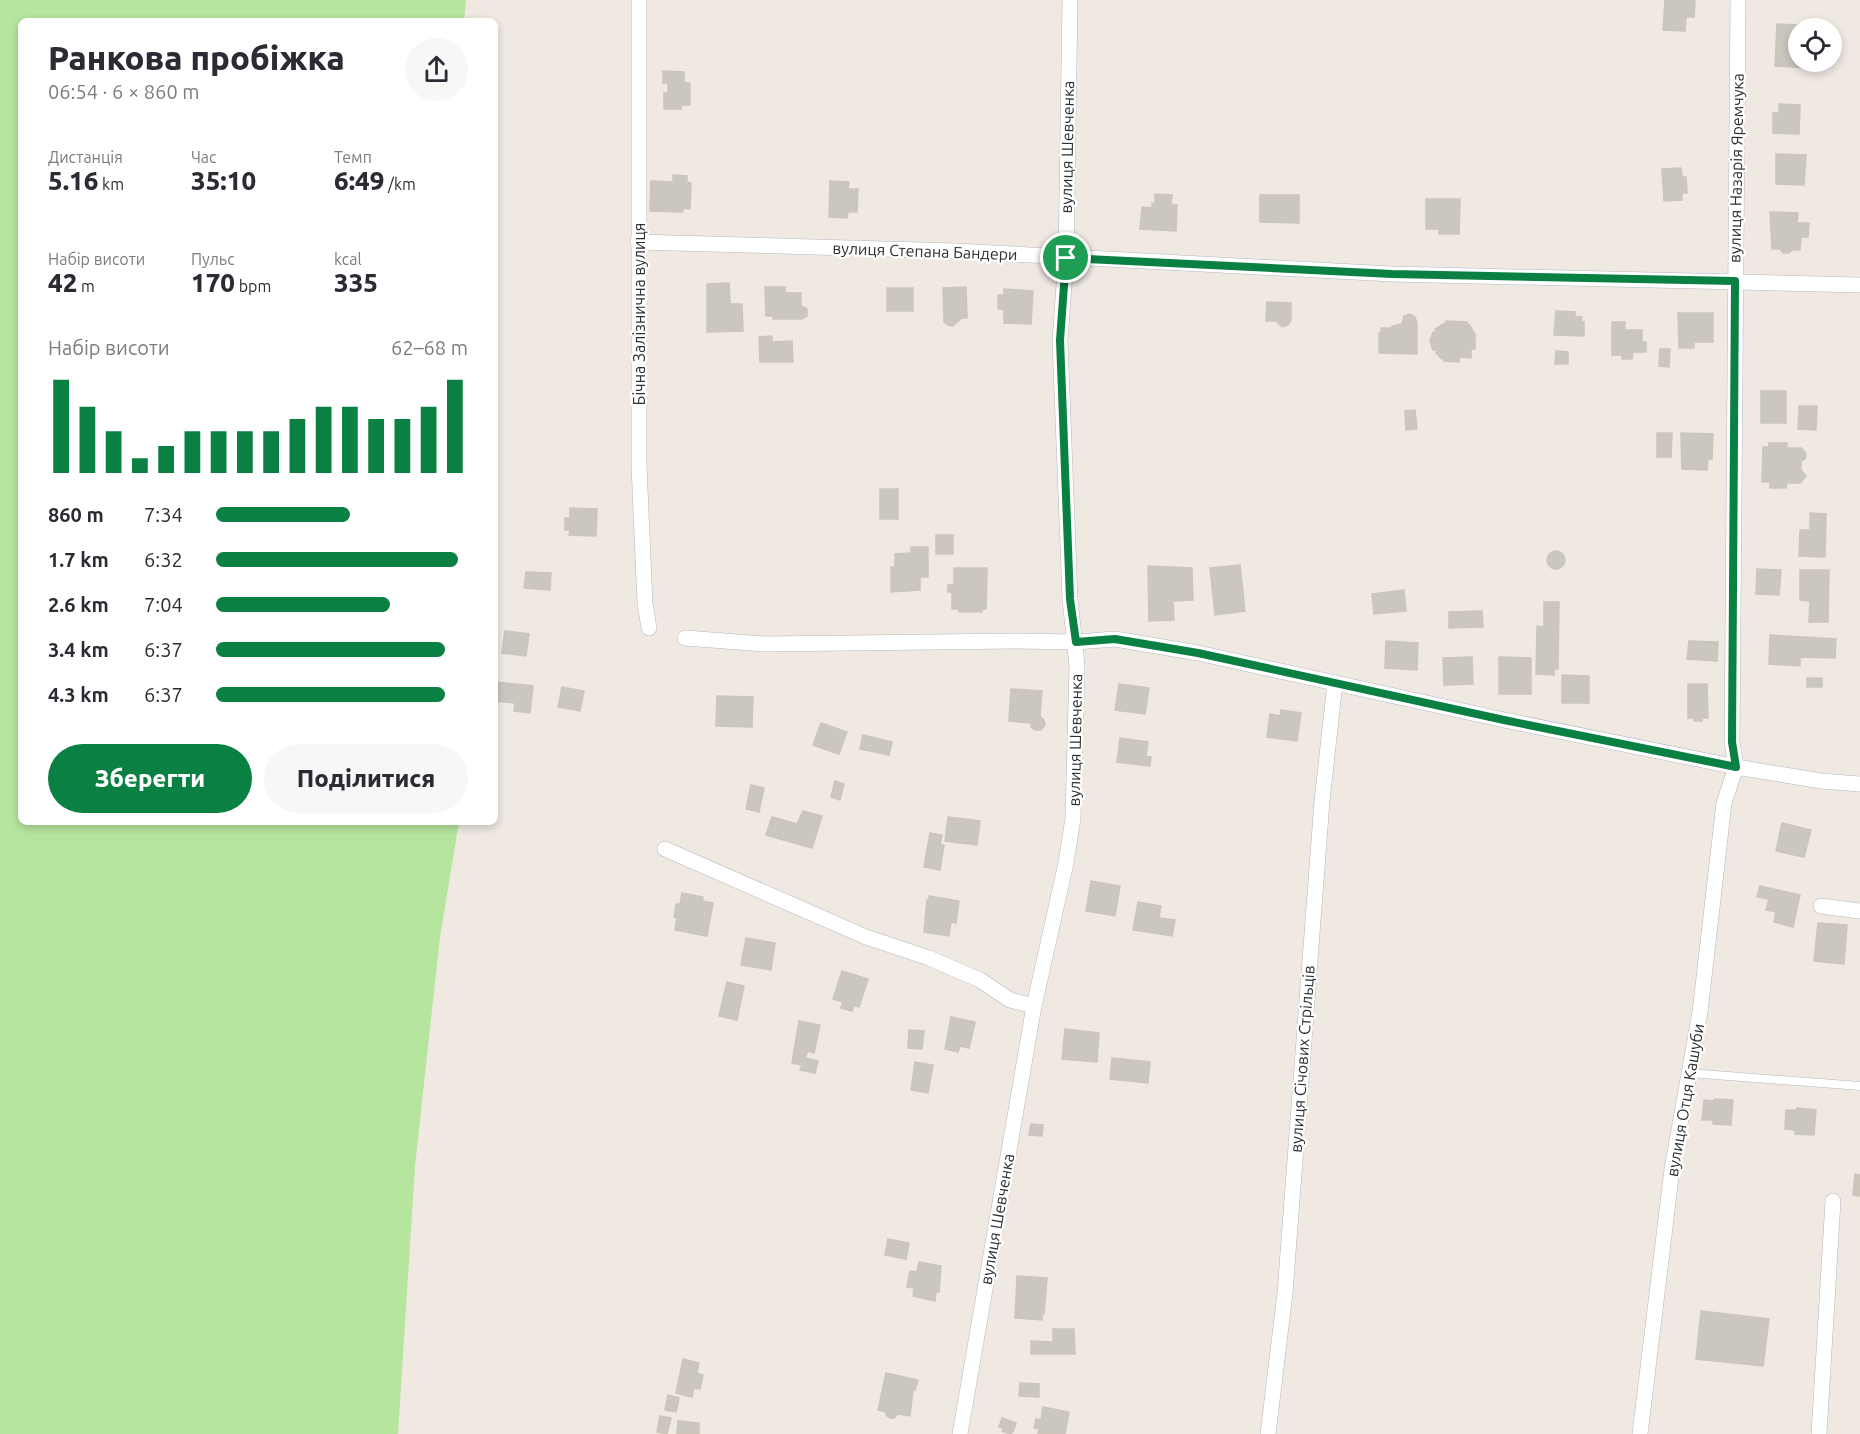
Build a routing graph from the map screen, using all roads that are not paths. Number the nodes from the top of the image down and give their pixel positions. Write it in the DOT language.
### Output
graph roads {
  1 [pos="639,0"];
  2 [pos="1070,0"];
  3 [pos="1738,0"];
  4 [pos="638,242"];
  5 [pos="1066,258"];
  6 [pos="1735,281"];
  7 [pos="1860,285"];
  8 [pos="649,628"];
  9 [pos="685,638"];
  10 [pos="1076,642"];
  11 [pos="1335,683"];
  12 [pos="1736,767"];
  13 [pos="1860,784"];
  14 [pos="665,849"];
  15 [pos="1821,906"];
  16 [pos="1860,911"];
  17 [pos="1035,1006"];
  18 [pos="1689,1072"];
  19 [pos="1860,1086"];
  20 [pos="1833,1201"];
  21 [pos="960,1434"];
  22 [pos="1268,1434"];
  23 [pos="1640,1434"];
  24 [pos="1819,1434"];
  1 -- 4 [label="street, Бічна Залізнична вулиця"];
  2 -- 5 [label="street, вулиця Шевченка"];
  3 -- 6 [label="street, вулиця Назарія Яремчука"];
  4 -- 5 [label="street, вулиця Степана Бандери"];
  4 -- 8 [label="street, Бічна Залізнична вулиця"];
  5 -- 6 [label="street, вулиця Степана Бандери"];
  5 -- 10 [label="street, вулиця Шевченка"];
  6 -- 7 [label="street, вулиця Степана Бандери"];
  6 -- 12 [label="street, вулиця Назарія Яремчука"];
  9 -- 10 [label="street"];
  10 -- 11 [label="street"];
  10 -- 17 [label="street, вулиця Шевченка"];
  11 -- 12 [label="street"];
  11 -- 22 [label="street, вулиця Січових Стрільців"];
  12 -- 13 [label="street"];
  12 -- 18 [label="street, вулиця Отця Кашуби"];
  14 -- 17 [label="street"];
  15 -- 16 [label="street"];
  17 -- 21 [label="street, вулиця Шевченка"];
  18 -- 19 [label="lane"];
  18 -- 23 [label="street, вулиця Отця Кашуби"];
  20 -- 24 [label="street"];
}
